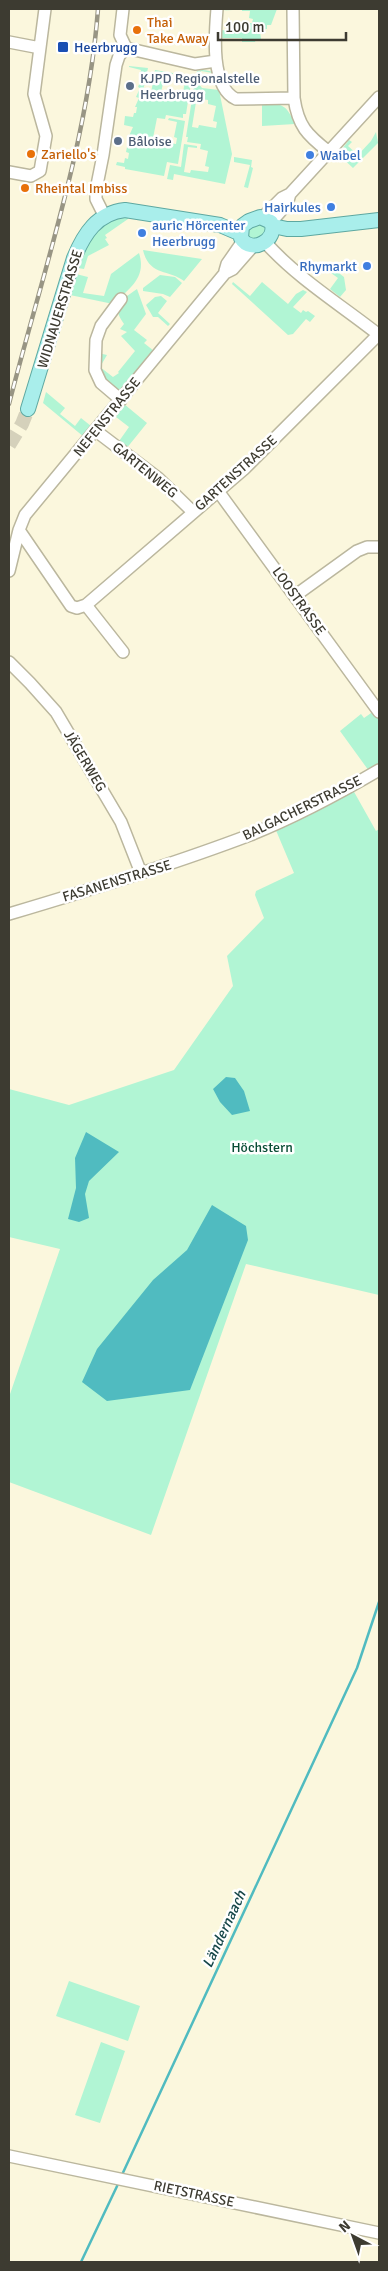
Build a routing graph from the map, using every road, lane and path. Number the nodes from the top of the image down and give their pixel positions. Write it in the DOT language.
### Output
graph roads {
  1 [pos="45,9"];
  2 [pos="123,9"];
  3 [pos="218,9"];
  4 [pos="294,9"];
  5 [pos="9,42"];
  6 [pos="35,47"];
  7 [pos="126,48"];
  8 [pos="216,61"];
  9 [pos="379,97"];
  10 [pos="294,98"];
  11 [pos="328,152"];
  12 [pos="9,172"];
  13 [pos="104,215"];
  14 [pos="379,220"];
  15 [pos="259,232"];
  16 [pos="121,299"];
  17 [pos="379,334"];
  18 [pos="121,400"];
  19 [pos="28,409"];
  20 [pos="96,431"];
  21 [pos="218,491"];
  22 [pos="193,512"];
  23 [pos="19,530"];
  24 [pos="379,547"];
  25 [pos="9,571"];
  26 [pos="296,595"];
  27 [pos="86,604"];
  28 [pos="122,652"];
  29 [pos="9,662"];
  30 [pos="379,710"];
  31 [pos="379,770"];
  32 [pos="225,845"];
  33 [pos="141,873"];
  34 [pos="9,914"];
  35 [pos="9,2156"];
  36 [pos="379,2233"];
  1 -- 12 [label="street"];
  2 -- 7 [label="street"];
  3 -- 8 [label="street"];
  4 -- 10 [label="street"];
  5 -- 6 [label="street"];
  7 -- 8 [label="street"];
  7 -- 13 [label="street"];
  8 -- 10 [label="street"];
  9 -- 11 [label="street, NEFENSTRASSE"];
  10 -- 11 [label="street"];
  11 -- 15 [label="street, NEFENSTRASSE"];
  13 -- 15 [label="main road"];
  13 -- 19 [label="main road, WIDNAUERSTRASSE"];
  14 -- 15 [label="main road"];
  15 -- 17 [label="street"];
  15 -- 18 [label="street, NEFENSTRASSE"];
  16 -- 18 [label="street"];
  17 -- 21 [label="street, GARTENSTRASSE"];
  18 -- 20 [label="street, NEFENSTRASSE"];
  20 -- 22 [label="street, GARTENWEG"];
  20 -- 23 [label="street, NEFENSTRASSE"];
  21 -- 22 [label="street, GARTENSTRASSE"];
  21 -- 26 [label="street, LOOSTRASSE"];
  22 -- 27 [label="street, GARTENSTRASSE"];
  23 -- 25 [label="street, NEFENSTRASSE"];
  23 -- 27 [label="street"];
  24 -- 26 [label="street"];
  26 -- 30 [label="street, LOOSTRASSE"];
  27 -- 28 [label="street"];
  29 -- 33 [label="street, JÄGERWEG"];
  31 -- 32 [label="street, BALGACHERSTRASSE"];
  32 -- 33 [label="street, FASANENSTRASSE"];
  33 -- 34 [label="street, FASANENSTRASSE"];
  35 -- 36 [label="street, RIETSTRASSE"];
}
